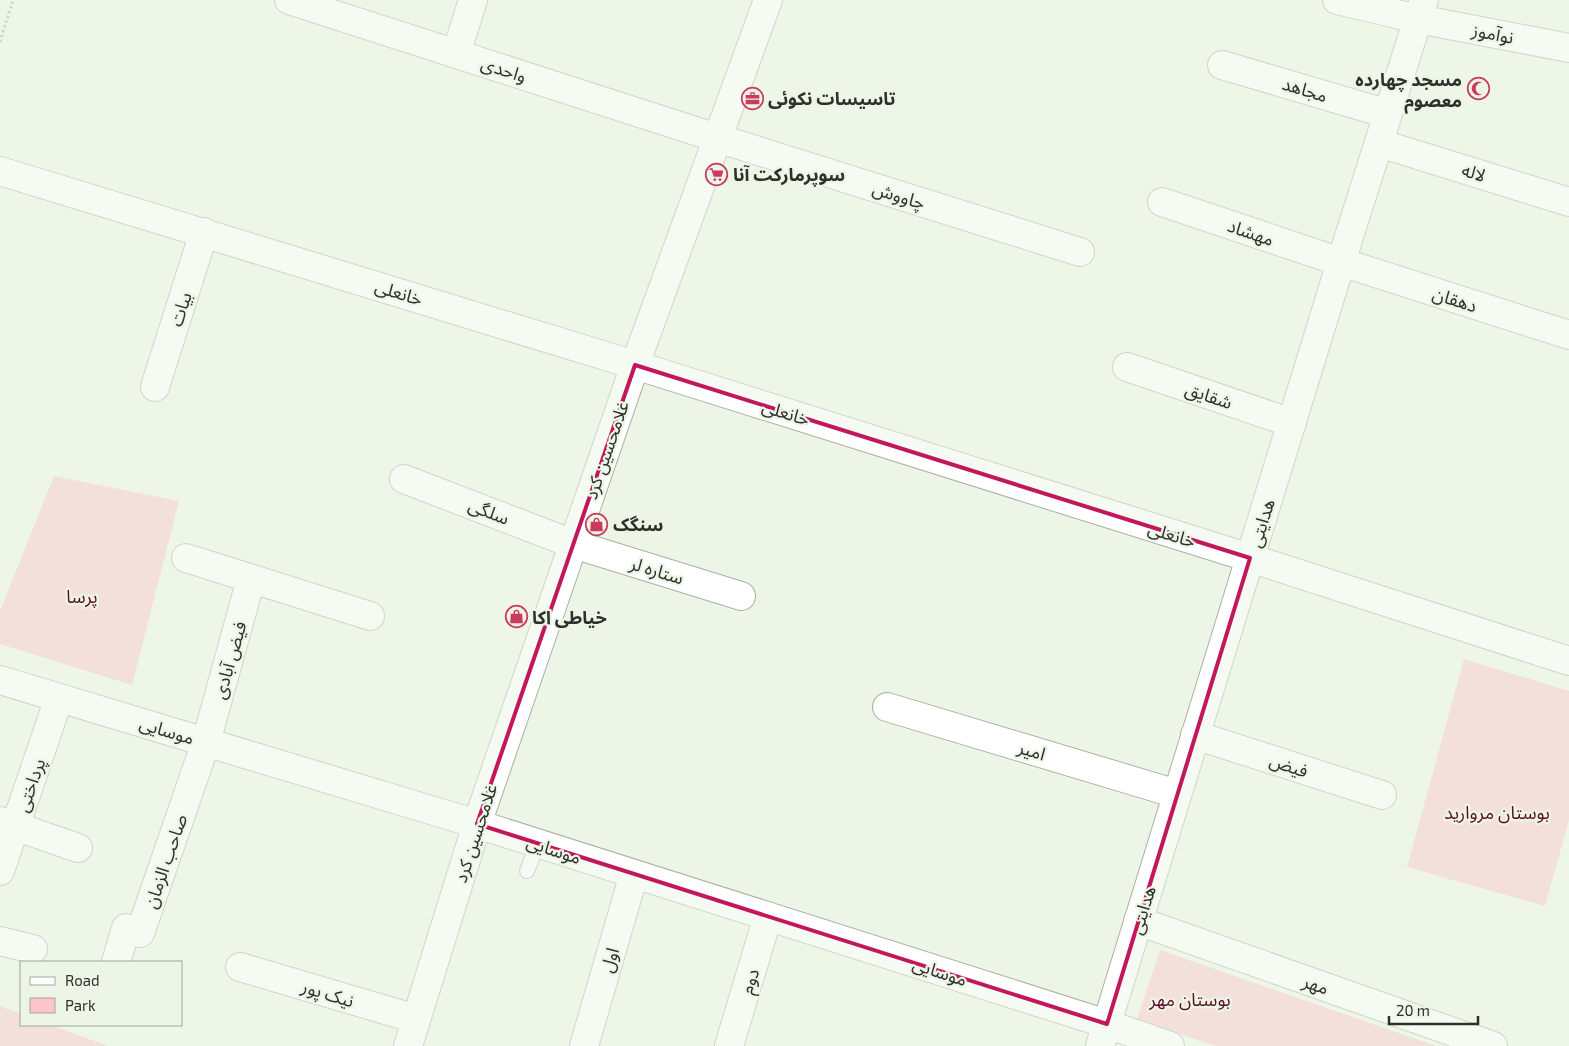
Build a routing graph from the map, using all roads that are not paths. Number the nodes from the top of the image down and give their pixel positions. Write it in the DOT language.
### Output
graph roads {
  1 [pos="290,0"];
  2 [pos="474,0"];
  3 [pos="768,0"];
  4 [pos="1337,0"];
  5 [pos="1421,9"];
  6 [pos="1569,48"];
  7 [pos="456,54"];
  8 [pos="1222,65"];
  9 [pos="1388,114"];
  10 [pos="718,138"];
  11 [pos="1379,143"];
  12 [pos="0,171"];
  13 [pos="1162,202"];
  14 [pos="1569,202"];
  15 [pos="204,232"];
  16 [pos="1080,252"];
  17 [pos="1341,262"];
  18 [pos="1569,336"];
  19 [pos="635,365"];
  20 [pos="1127,367"];
  21 [pos="155,387"];
  22 [pos="1292,423"];
  23 [pos="404,479"];
  24 [pos="573,544"];
  25 [pos="186,558"];
  26 [pos="1250,558"];
  27 [pos="251,579"];
  28 [pos="741,596"];
  29 [pos="370,616"];
  30 [pos="1569,661"];
  31 [pos="0,680"];
  32 [pos="59,698"];
  33 [pos="887,707"];
  34 [pos="1195,735"];
  35 [pos="206,742"];
  36 [pos="1177,794"];
  37 [pos="1382,795"];
  38 [pos="8,823"];
  39 [pos="477,824"];
  40 [pos="538,844"];
  41 [pos="78,848"];
  42 [pos="0,871"];
  43 [pos="527,871"];
  44 [pos="634,874"];
  45 [pos="768,916"];
  46 [pos="1138,921"];
  47 [pos="0,942"];
  48 [pos="33,949"];
  49 [pos="116,961"];
  50 [pos="240,966"];
  51 [pos="416,1019"];
  52 [pos="1103,1035"];
  53 [pos="408,1046"];
  54 [pos="584,1046"];
  55 [pos="729,1046"];
  56 [pos="1170,1046"];
  57 [pos="1493,1046"];
  1 -- 7 [label="street, واحدی"];
  2 -- 7 [label="street"];
  3 -- 10 [label="street, غلامحسین کرد"];
  4 -- 5 [label="street, نوآموز"];
  5 -- 6 [label="street, نوآموز"];
  5 -- 9 [label="street, هدایتی"];
  7 -- 10 [label="street, واحدی"];
  8 -- 9 [label="street, مجاهد"];
  9 -- 11 [label="street, هدایتی"];
  10 -- 16 [label="street, چاووش"];
  10 -- 19 [label="street, غلامحسین کرد"];
  11 -- 14 [label="street, لاله"];
  11 -- 17 [label="street, هدایتی"];
  12 -- 15 [label="street, خانعلی"];
  13 -- 17 [label="street, مهشاد"];
  15 -- 19 [label="street, خانعلی"];
  15 -- 21 [label="street, بیات"];
  17 -- 18 [label="street, دهقان"];
  17 -- 22 [label="street, هدایتی"];
  19 -- 24 [label="street, غلامحسین کرد"];
  19 -- 26 [label="street, خانعلی"];
  20 -- 22 [label="street, شقایق"];
  22 -- 26 [label="street, هدایتی"];
  23 -- 24 [label="street, سلگی"];
  24 -- 28 [label="street, ستاره لر"];
  24 -- 39 [label="street, غلامحسین کرد"];
  25 -- 27 [label="street"];
  26 -- 30 [label="street, خانعلی"];
  26 -- 34 [label="street, هدایتی"];
  27 -- 29 [label="street"];
  27 -- 35 [label="street, فیض آبادی"];
  31 -- 32 [label="street, موسایی"];
  32 -- 35 [label="street, موسایی"];
  32 -- 38 [label="street, پرداختی"];
  33 -- 36 [label="street, امیر"];
  34 -- 36 [label="street, هدایتی"];
  34 -- 37 [label="street, فیض"];
  35 -- 39 [label="street, موسایی"];
  35 -- 49 [label="street, صاحب الزمان"];
  36 -- 46 [label="street, هدایتی"];
  38 -- 41 [label="street"];
  38 -- 42 [label="street, پرداختی"];
  39 -- 40 [label="street, موسایی"];
  39 -- 51 [label="street, غلامحسین کرد"];
  40 -- 43 [label="lane"];
  40 -- 44 [label="street, موسایی"];
  44 -- 45 [label="street, موسایی"];
  44 -- 54 [label="street, اول"];
  45 -- 52 [label="street, موسایی"];
  45 -- 55 [label="street, دوم"];
  46 -- 52 [label="street, هدایتی"];
  46 -- 57 [label="street, مهر"];
  47 -- 48 [label="street"];
  50 -- 51 [label="street, نیک پور"];
  51 -- 53 [label="street, غلامحسین کرد"];
  52 -- 56 [label="street, موسایی"];
}
